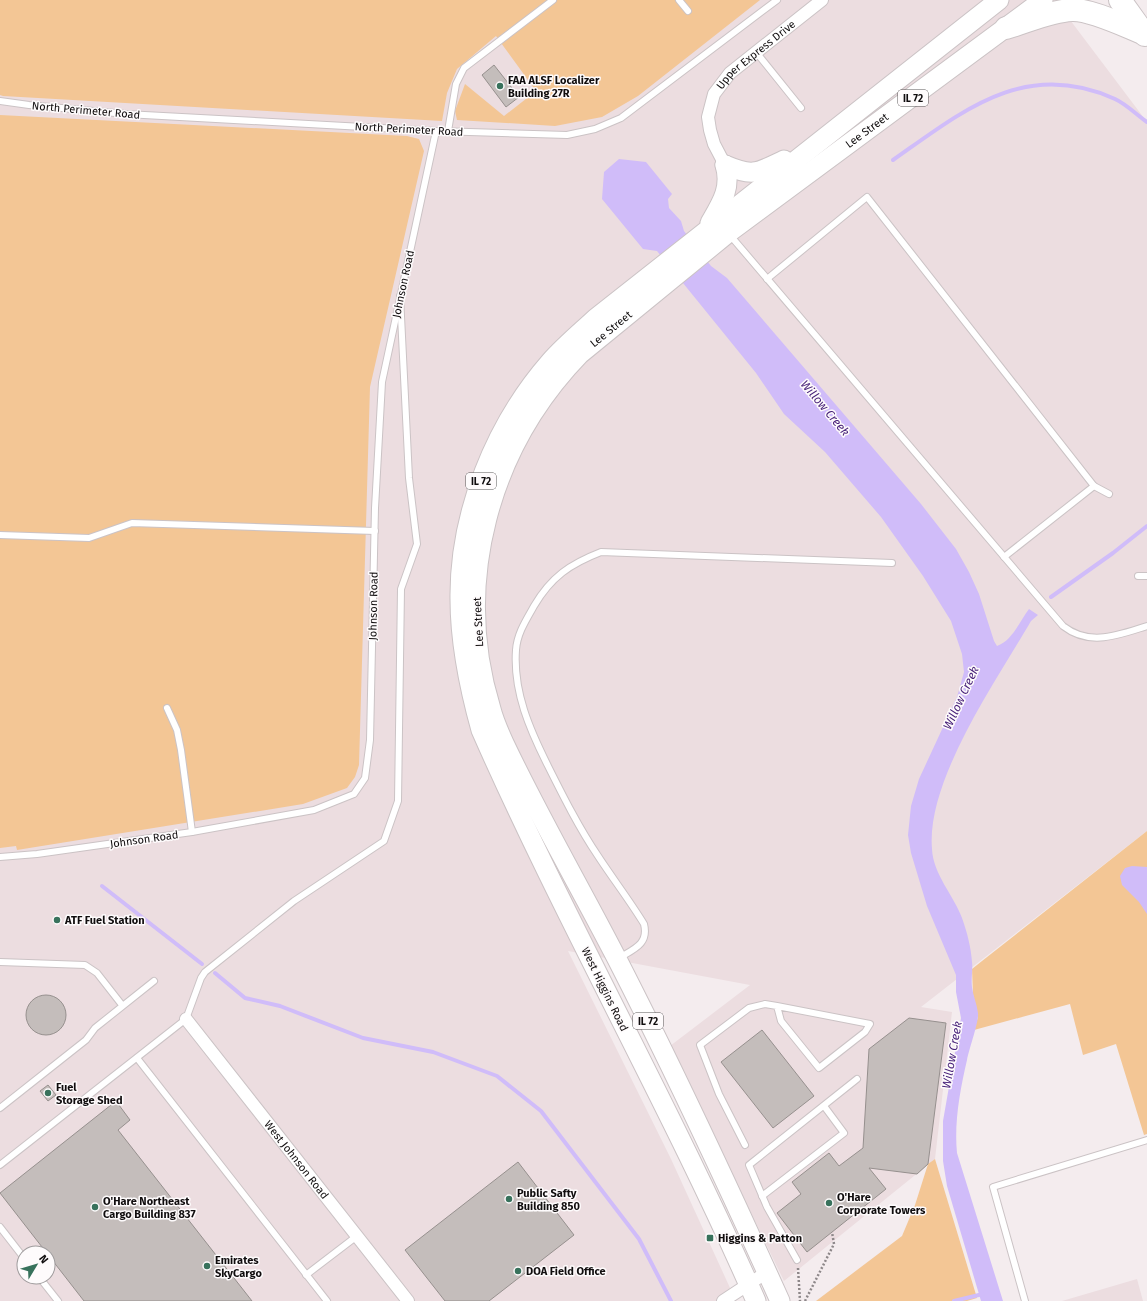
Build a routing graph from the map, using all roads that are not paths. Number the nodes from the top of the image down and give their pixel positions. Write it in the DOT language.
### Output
graph roads {
  1 [pos="552,0"];
  2 [pos="679,0"];
  3 [pos="777,0"];
  4 [pos="822,0"];
  5 [pos="999,0"];
  6 [pos="1043,0"];
  7 [pos="1120,0"];
  8 [pos="688,11"];
  9 [pos="1006,28"];
  10 [pos="1146,36"];
  11 [pos="756,52"];
  12 [pos="0,101"];
  13 [pos="802,108"];
  14 [pos="436,130"];
  15 [pos="448,131"];
  16 [pos="816,145"];
  17 [pos="725,165"];
  18 [pos="728,233"];
  19 [pos="701,241"];
  20 [pos="670,269"];
  21 [pos="767,279"];
  22 [pos="400,296"];
  23 [pos="1094,486"];
  24 [pos="1109,494"];
  25 [pos="375,531"];
  26 [pos="0,535"];
  27 [pos="1004,557"];
  28 [pos="892,562"];
  29 [pos="1138,576"];
  30 [pos="1147,576"];
  31 [pos="1147,626"];
  32 [pos="167,708"];
  33 [pos="496,764"];
  34 [pos="519,775"];
  35 [pos="192,832"];
  36 [pos="0,857"];
  37 [pos="617,959"];
  38 [pos="0,962"];
  39 [pos="154,981"];
  40 [pos="122,1005"];
  41 [pos="777,1006"];
  42 [pos="186,1018"];
  43 [pos="137,1058"];
  44 [pos="857,1080"];
  45 [pos="824,1106"];
  46 [pos="0,1108"];
  47 [pos="1147,1140"];
  48 [pos="745,1144"];
  49 [pos="0,1165"];
  50 [pos="762,1196"];
  51 [pos="0,1227"];
  52 [pos="357,1236"];
  53 [pos="16,1248"];
  54 [pos="798,1260"];
  55 [pos="767,1272"];
  56 [pos="306,1275"];
  57 [pos="748,1284"];
  58 [pos="45,1285"];
  59 [pos="58,1301"];
  60 [pos="327,1301"];
  61 [pos="408,1301"];
  62 [pos="723,1301"];
  63 [pos="756,1301"];
  64 [pos="780,1301"];
  65 [pos="1025,1301"];
  1 -- 15 [label="lane"];
  2 -- 8 [label="lane"];
  3 -- 15 [label="lane, North Perimeter Road"];
  4 -- 11 [label="street, Upper Express Drive"];
  5 -- 16 [label="main road, Lee Street / IL 72"];
  6 -- 9 [label="main road, IL 72"];
  7 -- 10 [label="highway"];
  9 -- 10 [label="highway"];
  9 -- 18 [label="main road, Lee Street / IL 72"];
  11 -- 13 [label="lane"];
  11 -- 17 [label="street, Upper Express Drive"];
  12 -- 14 [label="lane, North Perimeter Road"];
  14 -- 15 [label="lane, North Perimeter Road"];
  14 -- 22 [label="lane, Johnson Road"];
  16 -- 17 [label="main road"];
  16 -- 19 [label="main road, Lee Street / IL 72"];
  17 -- 19 [label="main road"];
  18 -- 19 [label="main road, Lee Street / IL 72"];
  18 -- 21 [label="lane"];
  19 -- 20 [label="main road, Lee Street / IL 72"];
  20 -- 33 [label="main road, Lee Street / IL 72"];
  20 -- 34 [label="main road, Lee Street / IL 72"];
  21 -- 23 [label="lane"];
  21 -- 27 [label="lane"];
  22 -- 25 [label="lane, Johnson Road"];
  22 -- 42 [label="lane"];
  23 -- 24 [label="lane"];
  23 -- 27 [label="lane"];
  25 -- 26 [label="lane"];
  25 -- 35 [label="lane, Johnson Road"];
  27 -- 31 [label="lane"];
  28 -- 37 [label="lane"];
  29 -- 30 [label="lane"];
  32 -- 35 [label="lane"];
  33 -- 57 [label="main road, West Higgins Road / IL 72"];
  34 -- 37 [label="main road, West Higgins Road / IL 72"];
  35 -- 36 [label="lane, Johnson Road"];
  37 -- 55 [label="main road, West Higgins Road / IL 72"];
  38 -- 40 [label="lane"];
  39 -- 40 [label="lane"];
  40 -- 46 [label="lane"];
  41 -- 41 [label="lane"];
  41 -- 48 [label="lane"];
  42 -- 43 [label="lane"];
  42 -- 52 [label="street, West Johnson Road"];
  43 -- 49 [label="lane"];
  43 -- 56 [label="lane"];
  44 -- 45 [label="lane"];
  45 -- 50 [label="lane"];
  45 -- 50 [label="lane"];
  47 -- 65 [label="lane"];
  50 -- 54 [label="lane"];
  51 -- 53 [label="lane"];
  52 -- 56 [label="lane"];
  52 -- 61 [label="street, West Johnson Road"];
  55 -- 57 [label="street"];
  55 -- 64 [label="main road, West Higgins Road / IL 72"];
  56 -- 60 [label="lane"];
  57 -- 62 [label="street"];
  57 -- 63 [label="main road, West Higgins Road / IL 72"];
  58 -- 59 [label="lane"];
}
